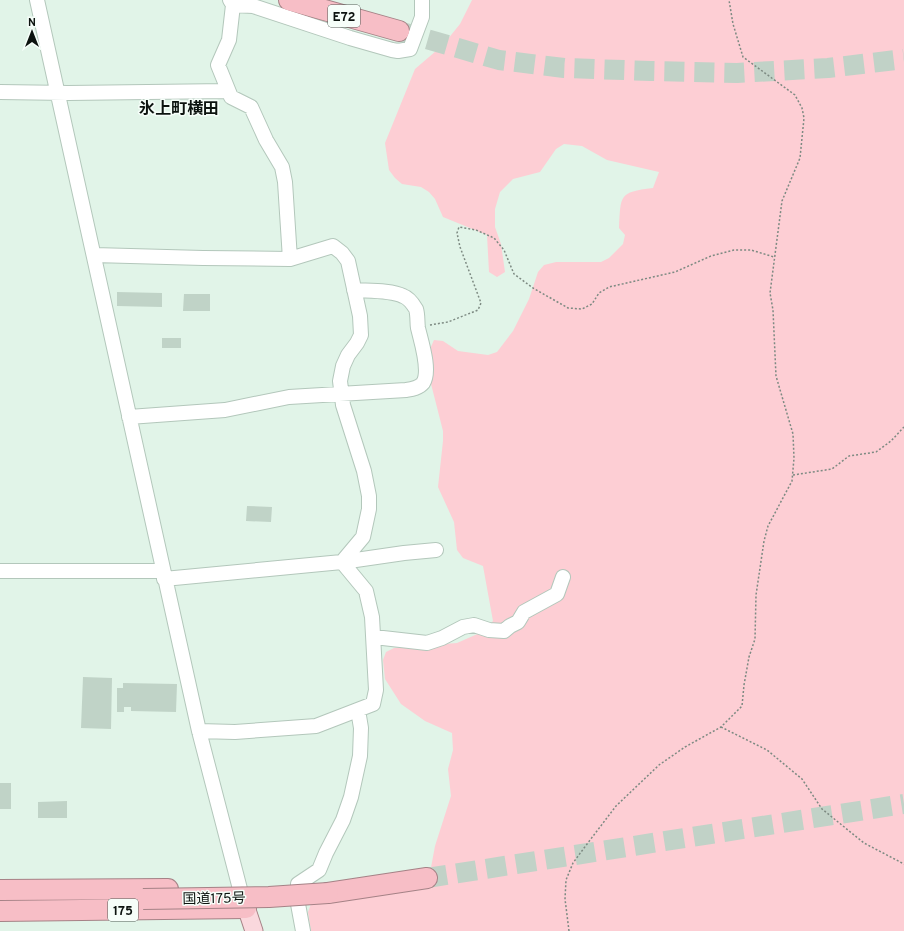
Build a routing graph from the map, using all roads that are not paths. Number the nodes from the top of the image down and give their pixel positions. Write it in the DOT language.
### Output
graph roads {
  1 [pos="37,0"];
  2 [pos="289,0"];
  3 [pos="422,0"];
  4 [pos="231,2"];
  5 [pos="399,31"];
  6 [pos="227,91"];
  7 [pos="0,92"];
  8 [pos="58,93"];
  9 [pos="94,255"];
  10 [pos="290,259"];
  11 [pos="354,290"];
  12 [pos="341,393"];
  13 [pos="129,418"];
  14 [pos="436,550"];
  15 [pos="342,562"];
  16 [pos="0,571"];
  17 [pos="163,575"];
  18 [pos="563,577"];
  19 [pos="374,637"];
  20 [pos="358,710"];
  21 [pos="199,731"];
  22 [pos="427,878"];
  23 [pos="240,889"];
  24 [pos="0,890"];
  25 [pos="0,900"];
  26 [pos="246,908"];
  27 [pos="0,911"];
  28 [pos="254,931"];
  29 [pos="303,931"];
  1 -- 8 [label="street"];
  2 -- 5 [label="highway, E72"];
  3 -- 4 [label="street"];
  4 -- 6 [label="street"];
  6 -- 8 [label="street"];
  6 -- 10 [label="street"];
  7 -- 8 [label="street"];
  8 -- 9 [label="street"];
  9 -- 10 [label="street"];
  9 -- 13 [label="street"];
  10 -- 11 [label="street"];
  11 -- 12 [label="street"];
  11 -- 12 [label="street"];
  12 -- 13 [label="street"];
  12 -- 15 [label="street"];
  13 -- 17 [label="street"];
  14 -- 15 [label="street"];
  15 -- 17 [label="street"];
  15 -- 19 [label="street"];
  16 -- 17 [label="street"];
  17 -- 21 [label="street"];
  18 -- 19 [label="street"];
  19 -- 20 [label="street"];
  20 -- 21 [label="street"];
  20 -- 29 [label="street"];
  21 -- 23 [label="street"];
  22 -- 25 [label="highway, 国道175号 / 175, bridge"];
  23 -- 24 [label="highway, 175"];
  23 -- 26 [label="main road"];
  26 -- 27 [label="highway, 175"];
  26 -- 28 [label="main road"];
}
